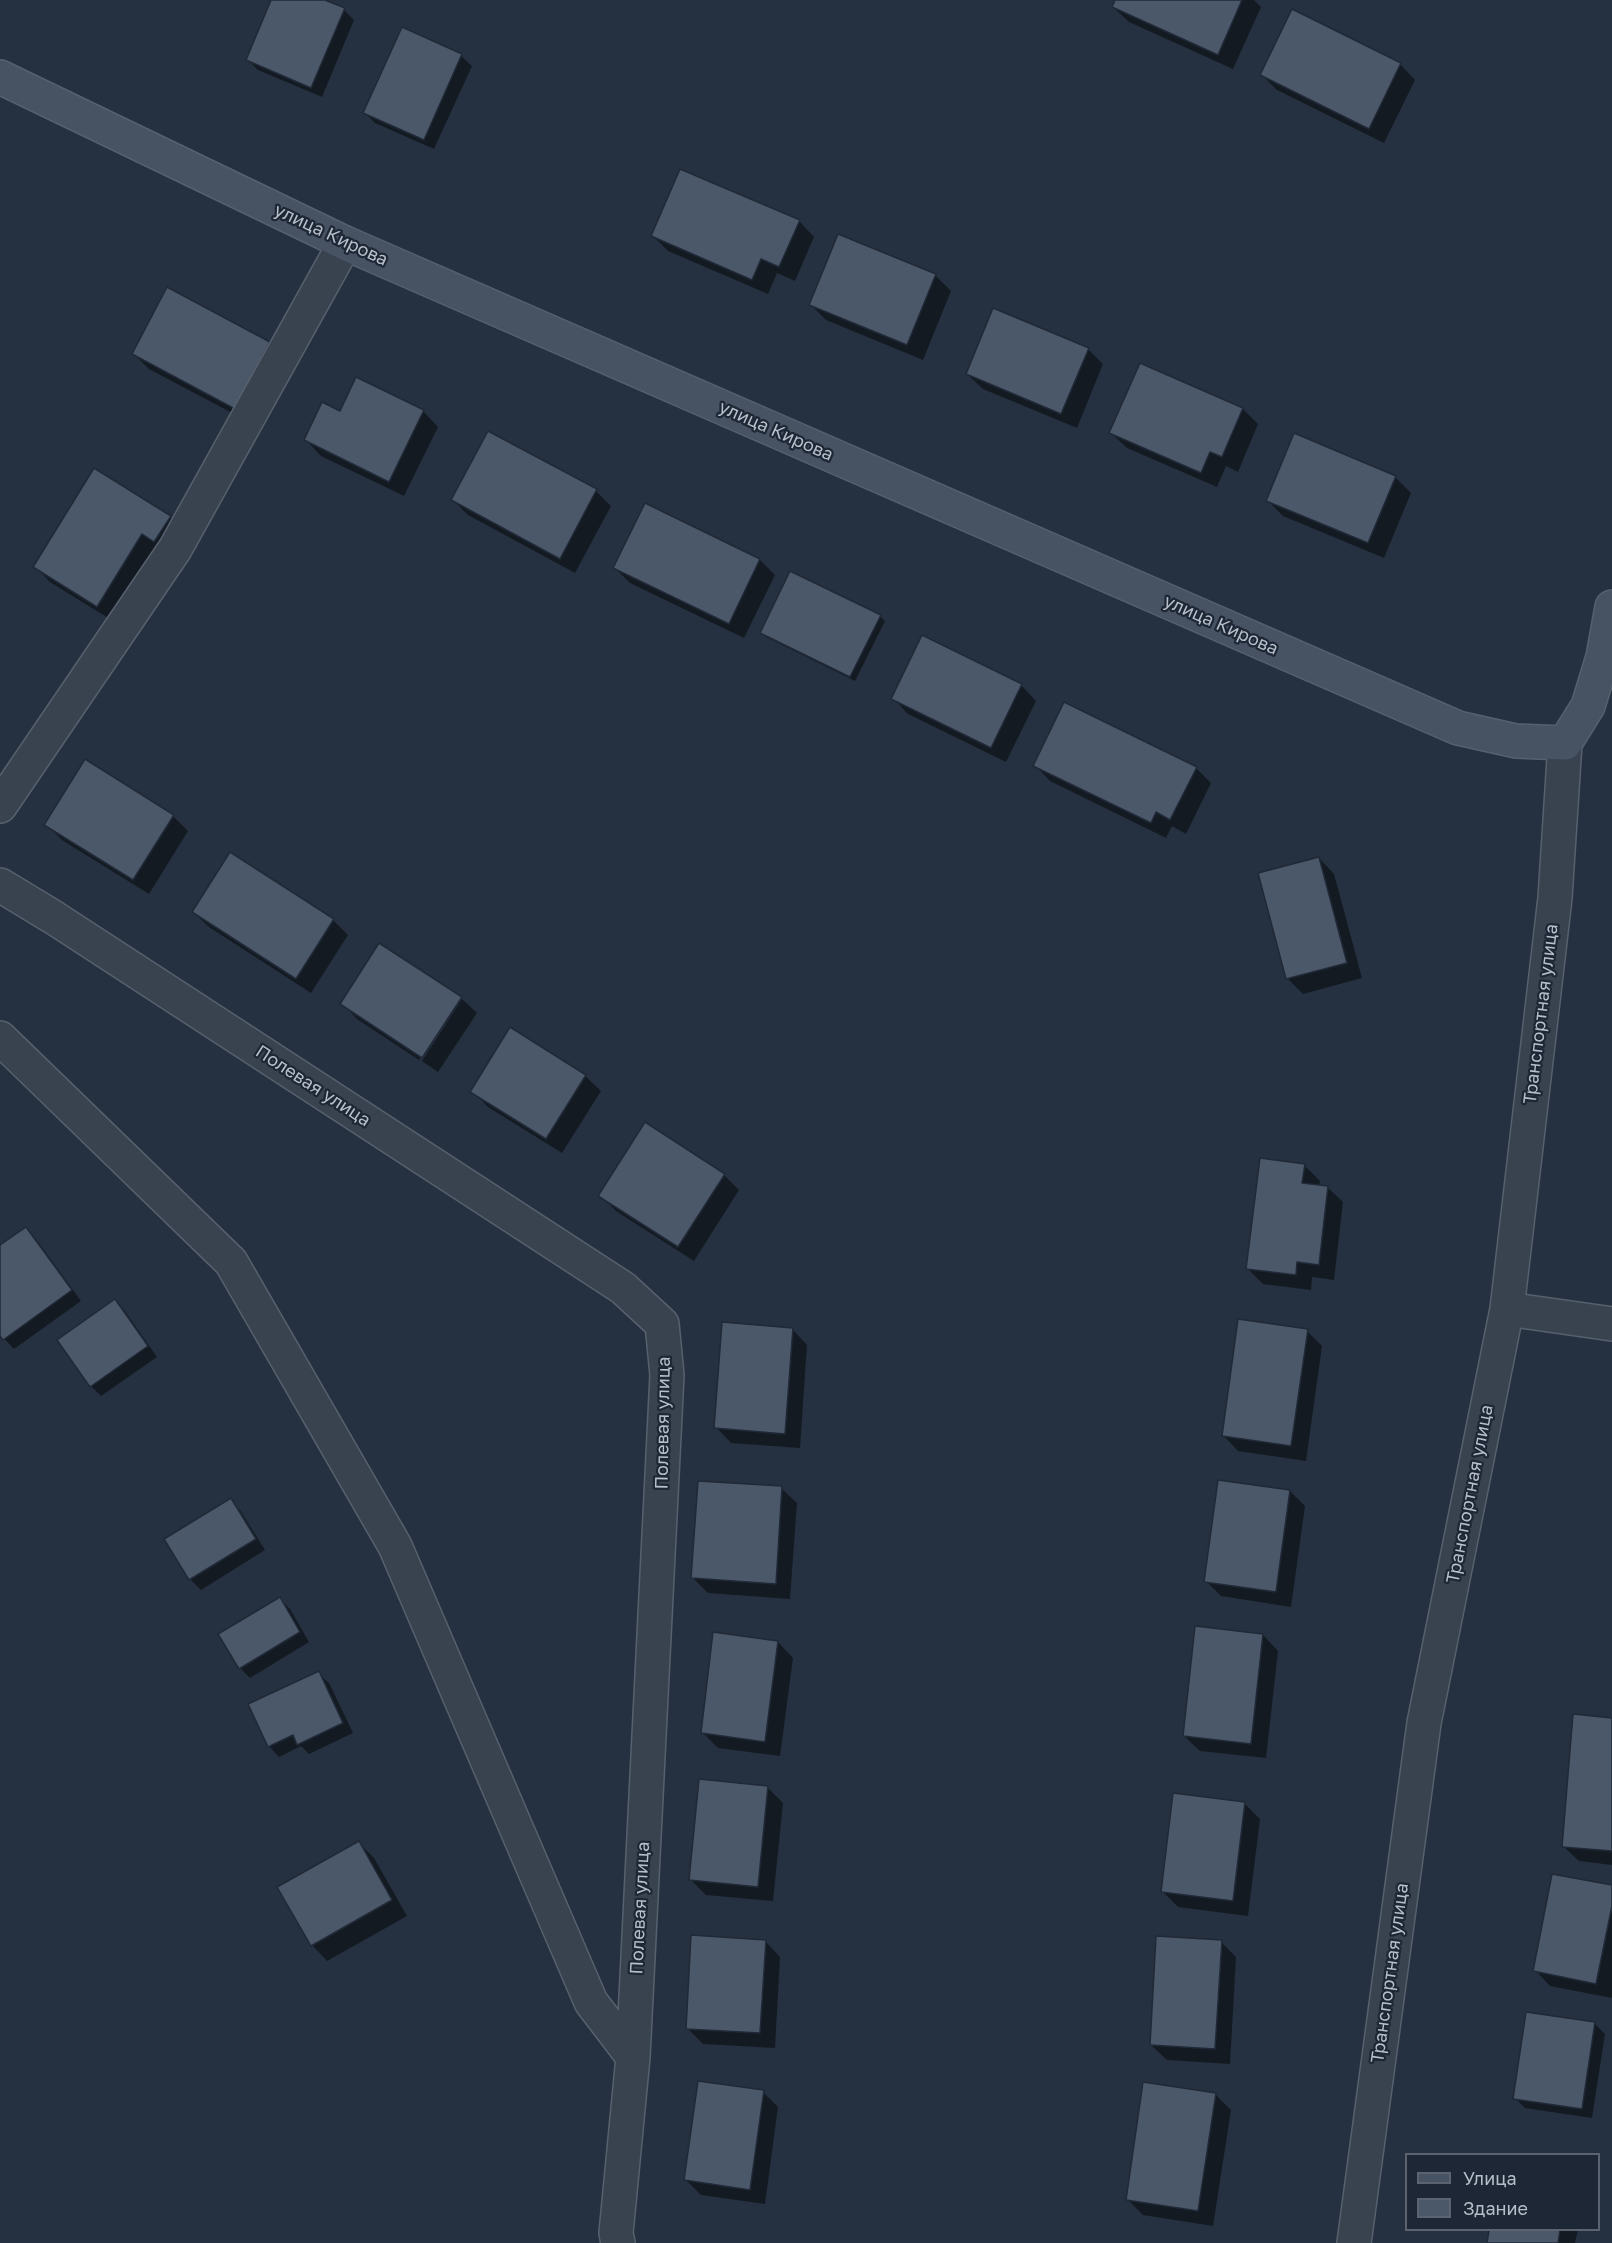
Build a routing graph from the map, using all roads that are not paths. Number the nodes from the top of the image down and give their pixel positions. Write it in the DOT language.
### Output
graph roads {
  1 [pos="0,77"];
  2 [pos="345,243"];
  3 [pos="1612,607"];
  4 [pos="1564,743"];
  5 [pos="0,806"];
  6 [pos="0,885"];
  7 [pos="0,1038"];
  8 [pos="1507,1309"];
  9 [pos="1612,1324"];
  10 [pos="633,2057"];
  11 [pos="618,2243"];
  12 [pos="1354,2243"];
  1 -- 2 [label="street, улица Кирова"];
  2 -- 4 [label="street, улица Кирова"];
  2 -- 5 [label="street"];
  3 -- 4 [label="street"];
  4 -- 8 [label="street, Транспортная улица"];
  6 -- 10 [label="street, Полевая улица"];
  7 -- 10 [label="street"];
  8 -- 9 [label="street"];
  8 -- 12 [label="street, Транспортная улица"];
  10 -- 11 [label="street, Полевая улица"];
}
